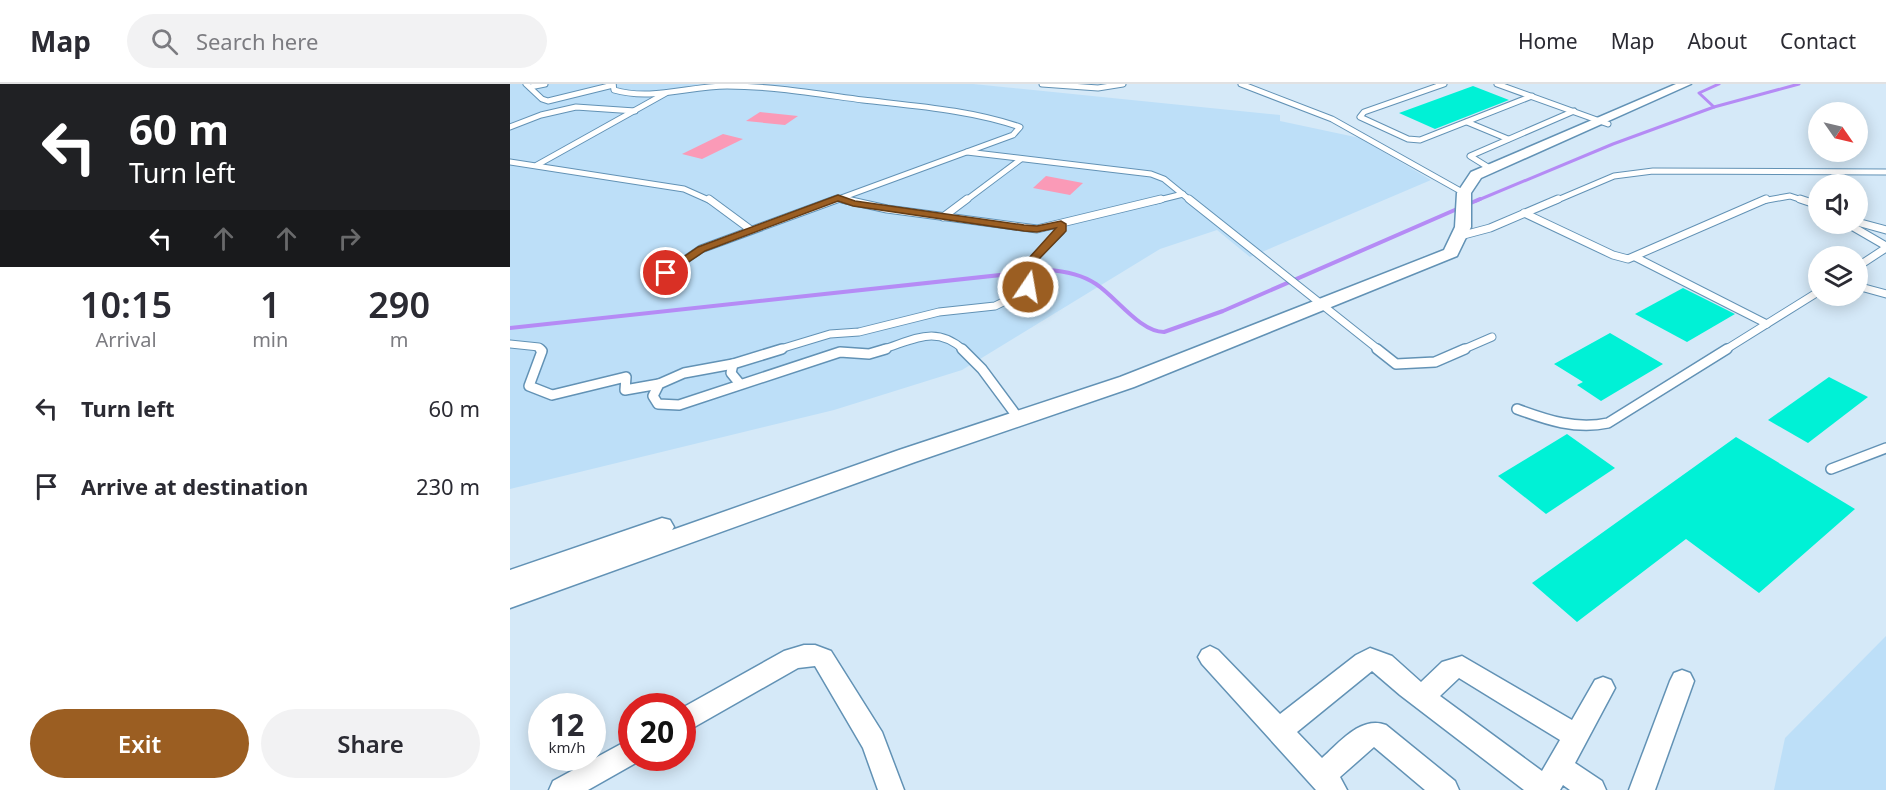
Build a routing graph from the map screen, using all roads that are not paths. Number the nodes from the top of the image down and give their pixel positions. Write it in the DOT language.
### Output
graph roads {
  1 [pos="544,84"];
  2 [pos="1042,84"];
  3 [pos="1123,84"];
  4 [pos="1241,84"];
  5 [pos="1444,84"];
  6 [pos="1497,84"];
  7 [pos="1685,84"];
  8 [pos="1699,84"];
  9 [pos="613,85"];
  10 [pos="528,86"];
  11 [pos="671,91"];
  12 [pos="1532,96"];
  13 [pos="635,111"];
  14 [pos="1574,111"];
  15 [pos="1467,122"];
  16 [pos="1604,122"];
  17 [pos="510,128"];
  18 [pos="1384,129"];
  19 [pos="1363,136"];
  20 [pos="1508,139"];
  21 [pos="967,152"];
  22 [pos="1021,159"];
  23 [pos="510,162"];
  24 [pos="537,165"];
  25 [pos="1491,169"];
  26 [pos="1886,172"];
  27 [pos="1474,180"];
  28 [pos="1183,194"];
  29 [pos="1463,195"];
  30 [pos="838,198"];
  31 [pos="1808,202"];
  32 [pos="1524,213"];
  33 [pos="943,216"];
  34 [pos="1061,224"];
  35 [pos="1868,225"];
  36 [pos="751,230"];
  37 [pos="1886,230"];
  38 [pos="1865,234"];
  39 [pos="1457,240"];
  40 [pos="1886,247"];
  41 [pos="1635,257"];
  42 [pos="1868,259"];
  43 [pos="646,277"];
  44 [pos="1868,289"];
  45 [pos="1886,294"];
  46 [pos="1311,297"];
  47 [pos="1808,298"];
  48 [pos="1767,324"];
  49 [pos="854,333"];
  50 [pos="1491,337"];
  51 [pos="510,344"];
  52 [pos="846,351"];
  53 [pos="733,364"];
  54 [pos="659,384"];
  55 [pos="740,384"];
  56 [pos="1517,409"];
  57 [pos="1015,413"];
  58 [pos="1886,448"];
  59 [pos="1832,469"];
  60 [pos="510,580"];
  61 [pos="510,597"];
  62 [pos="1210,657"];
  63 [pos="1682,681"];
  64 [pos="1603,688"];
  65 [pos="1423,698"];
  66 [pos="696,714"];
  67 [pos="1279,731"];
  68 [pos="1576,736"];
  69 [pos="618,759"];
  70 [pos="1559,767"];
  71 [pos="1328,783"];
  72 [pos="1438,788"];
  73 [pos="562,790"];
  74 [pos="891,790"];
  75 [pos="1546,790"];
  76 [pos="1593,790"];
  77 [pos="1642,790"];
  1 -- 10 [label="lane"];
  2 -- 3 [label="lane"];
  4 -- 19 [label="lane"];
  5 -- 18 [label="lane"];
  6 -- 12 [label="lane"];
  7 -- 16 [label="street"];
  8 -- 16 [label="street"];
  9 -- 10 [label="lane"];
  9 -- 11 [label="lane"];
  11 -- 13 [label="lane"];
  11 -- 21 [label="lane"];
  12 -- 14 [label="lane"];
  12 -- 15 [label="lane"];
  13 -- 17 [label="lane"];
  13 -- 24 [label="lane"];
  14 -- 16 [label="lane"];
  14 -- 20 [label="lane"];
  15 -- 18 [label="lane"];
  15 -- 20 [label="lane"];
  16 -- 25 [label="street"];
  16 -- 27 [label="street"];
  18 -- 19 [label="lane"];
  19 -- 29 [label="lane"];
  20 -- 25 [label="lane"];
  21 -- 22 [label="lane"];
  21 -- 30 [label="lane"];
  22 -- 28 [label="lane"];
  22 -- 33 [label="lane"];
  23 -- 24 [label="lane"];
  24 -- 36 [label="lane"];
  25 -- 27 [label="street"];
  26 -- 32 [label="lane"];
  27 -- 29 [label="street"];
  28 -- 34 [label="lane"];
  28 -- 46 [label="lane"];
  29 -- 39 [label="street"];
  30 -- 33 [label="lane"];
  30 -- 36 [label="lane"];
  31 -- 41 [label="lane"];
  32 -- 39 [label="lane"];
  32 -- 41 [label="lane"];
  33 -- 34 [label="lane"];
  34 -- 49 [label="lane"];
  35 -- 37 [label="lane"];
  36 -- 43 [label="lane"];
  38 -- 40 [label="lane"];
  39 -- 46 [label="street"];
  40 -- 42 [label="lane"];
  41 -- 48 [label="lane"];
  44 -- 45 [label="lane"];
  46 -- 50 [label="lane"];
  46 -- 57 [label="street"];
  47 -- 48 [label="lane"];
  48 -- 56 [label="lane"];
  49 -- 52 [label="lane"];
  49 -- 53 [label="lane"];
  51 -- 54 [label="lane"];
  52 -- 55 [label="lane"];
  52 -- 57 [label="lane"];
  53 -- 54 [label="lane"];
  53 -- 55 [label="lane"];
  54 -- 55 [label="lane"];
  57 -- 60 [label="street"];
  57 -- 61 [label="street"];
  58 -- 59 [label="lane"];
  62 -- 67 [label="street"];
  63 -- 77 [label="street"];
  64 -- 68 [label="street"];
  65 -- 67 [label="street"];
  65 -- 68 [label="street"];
  65 -- 75 [label="street"];
  66 -- 74 [label="street"];
  67 -- 71 [label="street"];
  68 -- 70 [label="street"];
  69 -- 73 [label="street"];
  70 -- 75 [label="street"];
  70 -- 76 [label="street"];
  71 -- 72 [label="street"];
}
